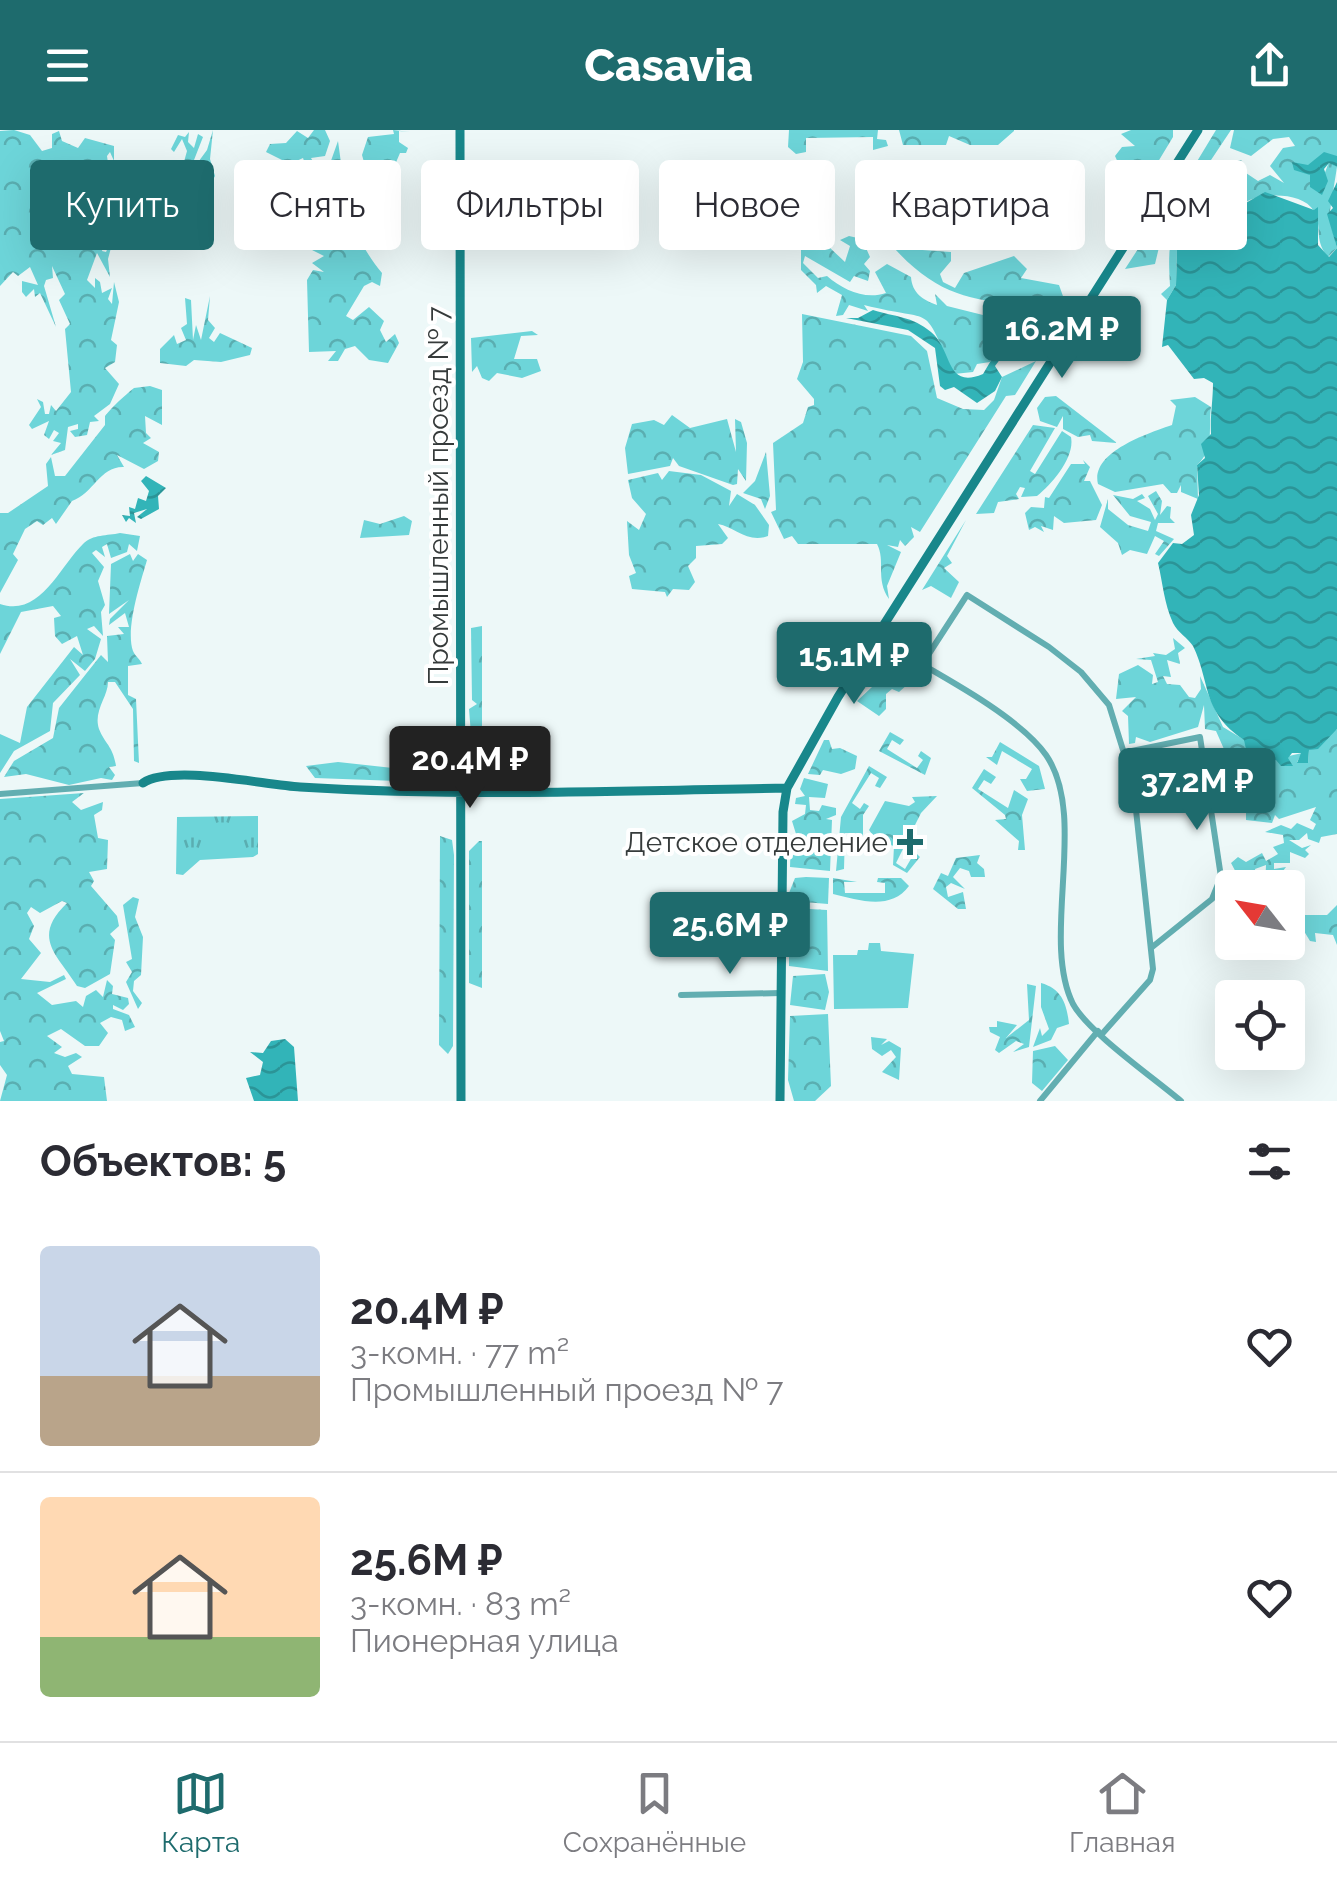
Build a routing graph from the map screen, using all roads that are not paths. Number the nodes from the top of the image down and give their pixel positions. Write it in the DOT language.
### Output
graph roads {
  1 [pos="460,130"];
  2 [pos="1198,130"];
  3 [pos="876,638"];
  4 [pos="921,666"];
  5 [pos="1128,752"];
  6 [pos="143,783"];
  7 [pos="787,788"];
  8 [pos="461,792"];
  9 [pos="0,794"];
  10 [pos="1150,948"];
  11 [pos="781,993"];
  12 [pos="682,995"];
  13 [pos="1100,1033"];
  14 [pos="461,1101"];
  15 [pos="780,1101"];
  16 [pos="1040,1101"];
  17 [pos="1181,1101"];
  1 -- 8 [label="street, Промышленный проезд № 7"];
  2 -- 3 [label="street"];
  3 -- 4 [label="street"];
  3 -- 7 [label="street"];
  4 -- 5 [label="street"];
  4 -- 13 [label="street"];
  5 -- 10 [label="street"];
  5 -- 10 [label="street"];
  6 -- 8 [label="street"];
  6 -- 9 [label="street"];
  7 -- 8 [label="street"];
  7 -- 11 [label="street"];
  8 -- 14 [label="street, Промышленный проезд № 7"];
  10 -- 13 [label="street"];
  11 -- 12 [label="street"];
  11 -- 15 [label="street"];
  13 -- 16 [label="street"];
  13 -- 17 [label="street"];
}
